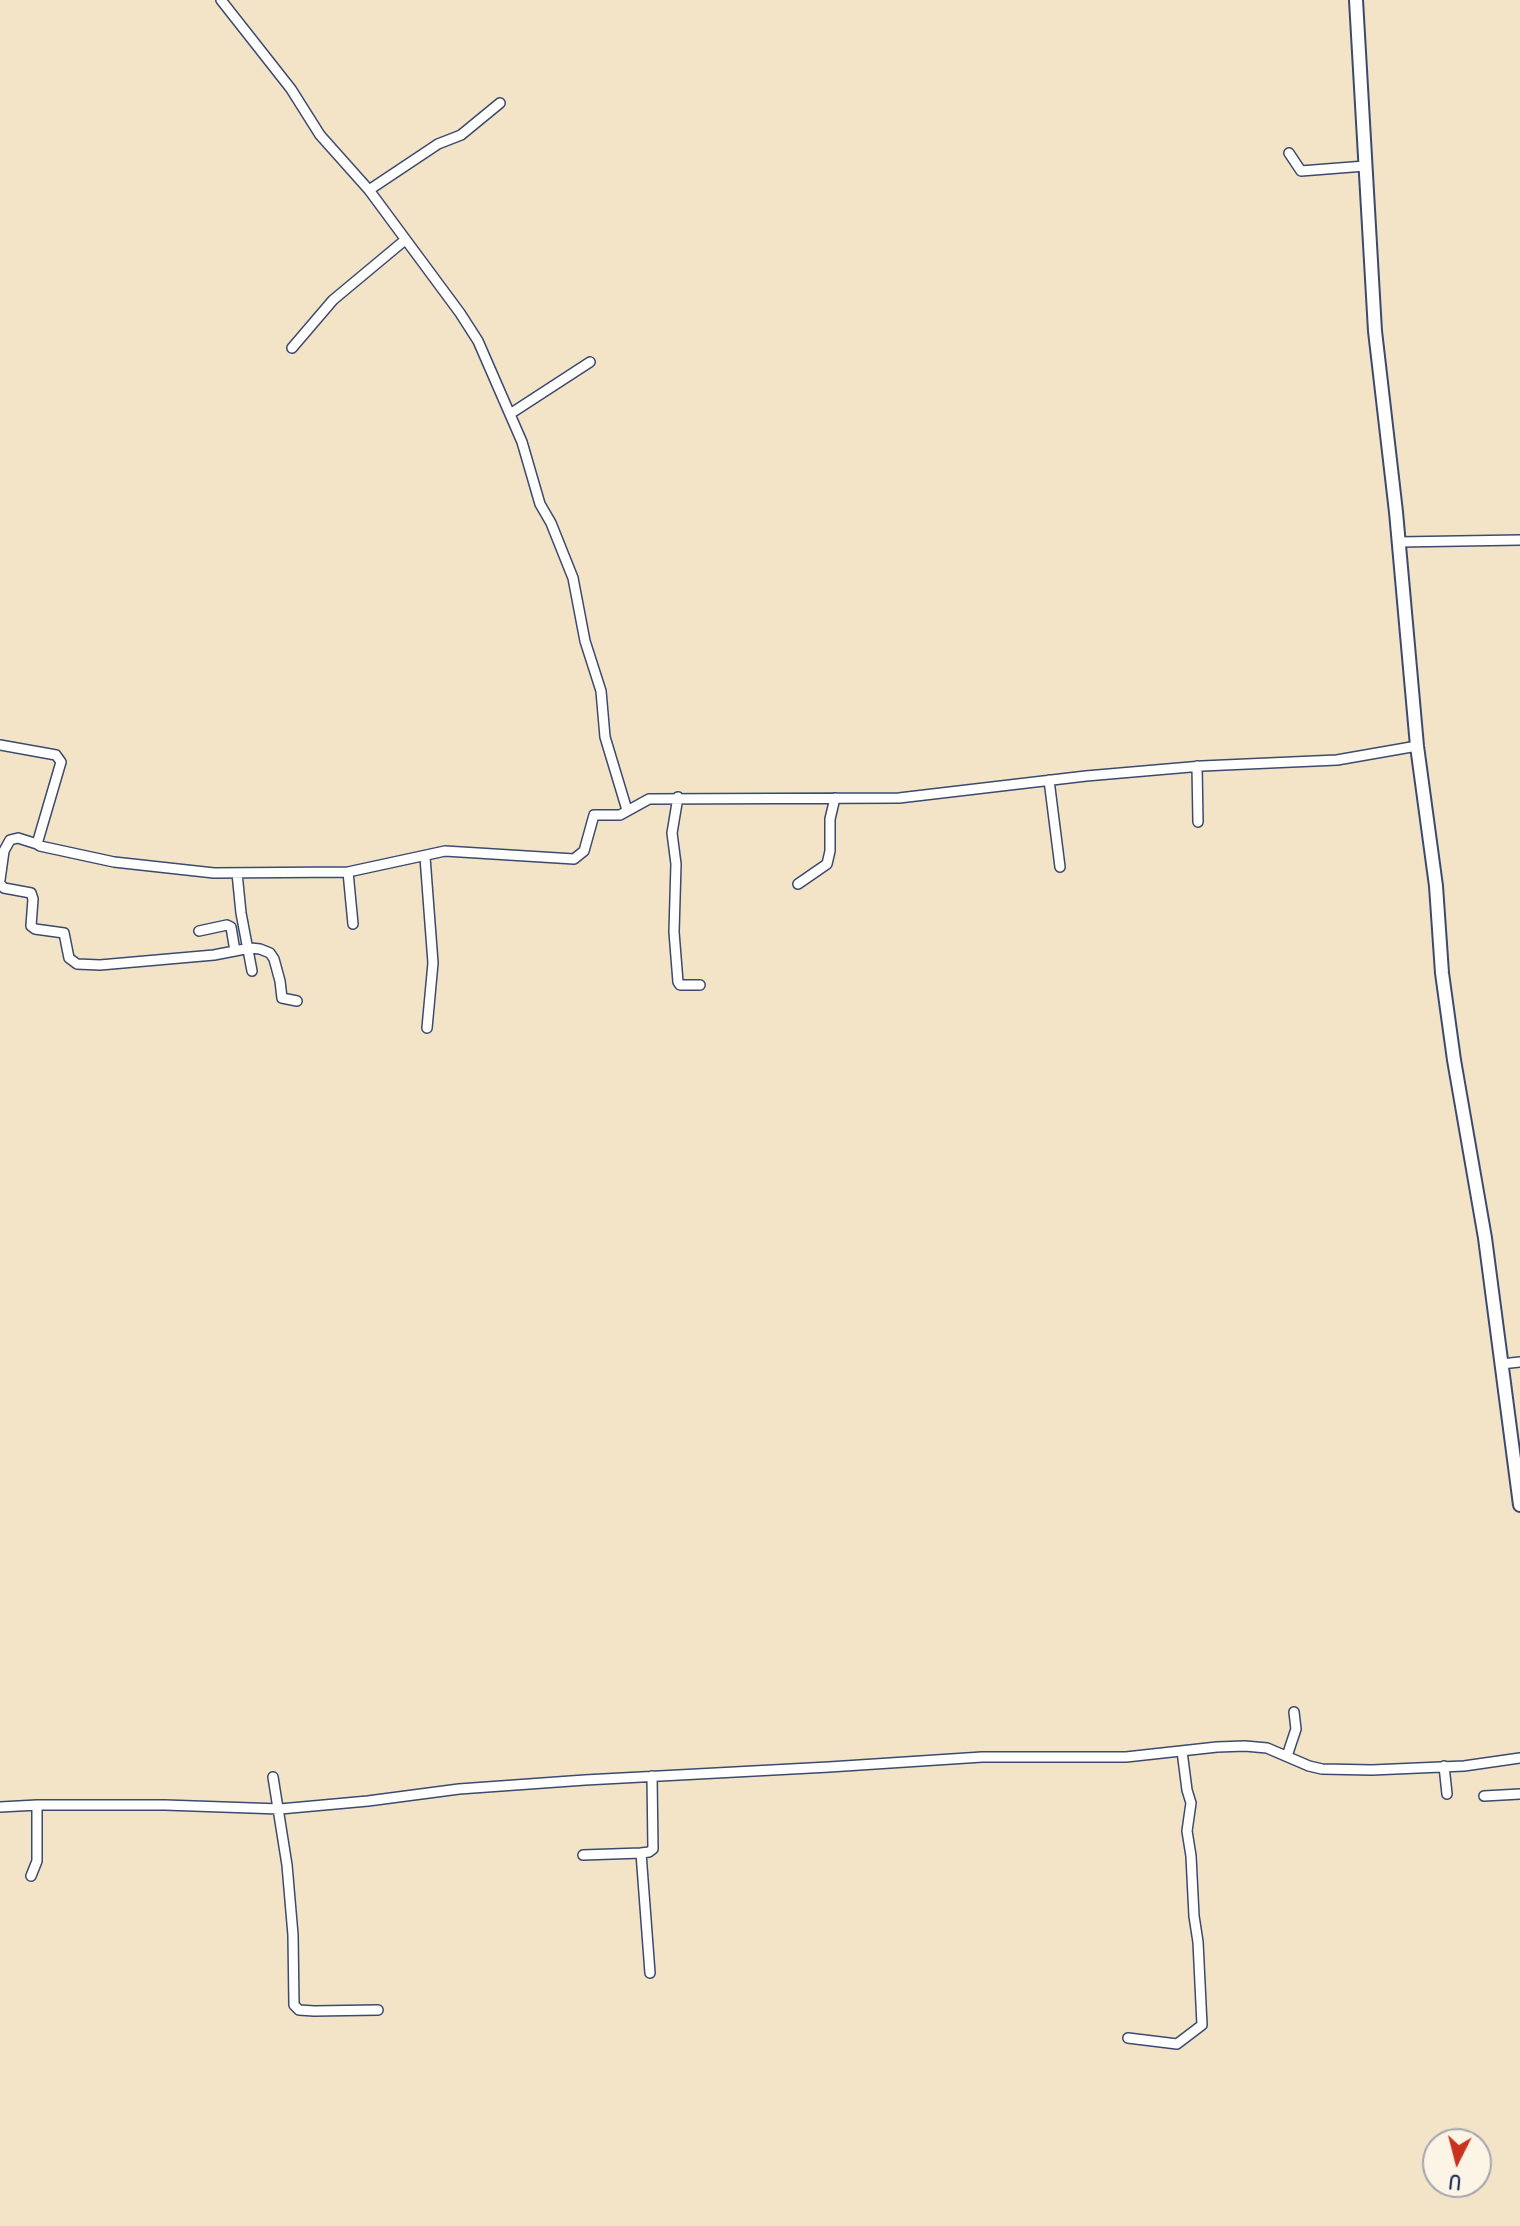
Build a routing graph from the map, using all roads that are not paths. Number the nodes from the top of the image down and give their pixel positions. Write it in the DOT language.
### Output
graph roads {
  1 [pos="221,0"];
  2 [pos="1356,0"];
  3 [pos="500,103"];
  4 [pos="1289,153"];
  5 [pos="1365,166"];
  6 [pos="369,190"];
  7 [pos="405,240"];
  8 [pos="292,348"];
  9 [pos="590,362"];
  10 [pos="510,414"];
  11 [pos="1520,540"];
  12 [pos="1398,542"];
  13 [pos="0,745"];
  14 [pos="1417,746"];
  15 [pos="1197,766"];
  16 [pos="1049,780"];
  17 [pos="678,797"];
  18 [pos="835,798"];
  19 [pos="626,810"];
  20 [pos="1198,822"];
  21 [pos="37,844"];
  22 [pos="425,857"];
  23 [pos="1060,867"];
  24 [pos="348,872"];
  25 [pos="237,873"];
  26 [pos="0,882"];
  27 [pos="798,884"];
  28 [pos="353,924"];
  29 [pos="199,931"];
  30 [pos="247,949"];
  31 [pos="235,951"];
  32 [pos="252,971"];
  33 [pos="701,985"];
  34 [pos="297,1001"];
  35 [pos="427,1028"];
  36 [pos="1520,1362"];
  37 [pos="1501,1364"];
  38 [pos="1520,1505"];
  39 [pos="1294,1712"];
  40 [pos="1182,1751"];
  41 [pos="1289,1752"];
  42 [pos="1520,1758"];
  43 [pos="1444,1766"];
  44 [pos="652,1776"];
  45 [pos="273,1777"];
  46 [pos="1447,1794"];
  47 [pos="1520,1794"];
  48 [pos="1484,1796"];
  49 [pos="278,1802"];
  50 [pos="37,1805"];
  51 [pos="0,1807"];
  52 [pos="640,1853"];
  53 [pos="583,1855"];
  54 [pos="32,1877"];
  55 [pos="650,1973"];
  56 [pos="378,2010"];
  57 [pos="1128,2038"];
  1 -- 6 [label="street"];
  2 -- 5 [label="main road"];
  3 -- 6 [label="street"];
  4 -- 5 [label="street"];
  5 -- 12 [label="main road"];
  6 -- 7 [label="street"];
  7 -- 8 [label="street"];
  7 -- 10 [label="street"];
  9 -- 10 [label="street"];
  10 -- 19 [label="street"];
  11 -- 12 [label="street"];
  12 -- 14 [label="main road"];
  13 -- 21 [label="street"];
  14 -- 15 [label="street"];
  14 -- 37 [label="main road"];
  15 -- 16 [label="street"];
  15 -- 20 [label="street"];
  16 -- 18 [label="street"];
  16 -- 23 [label="street"];
  17 -- 18 [label="street"];
  17 -- 19 [label="street"];
  17 -- 33 [label="street"];
  18 -- 27 [label="street"];
  19 -- 22 [label="street"];
  21 -- 25 [label="street"];
  21 -- 26 [label="street"];
  22 -- 24 [label="street"];
  22 -- 35 [label="street"];
  24 -- 25 [label="street"];
  24 -- 28 [label="street"];
  25 -- 30 [label="street"];
  26 -- 31 [label="street"];
  29 -- 31 [label="street"];
  30 -- 31 [label="street"];
  30 -- 32 [label="street"];
  30 -- 34 [label="street"];
  36 -- 37 [label="street"];
  37 -- 38 [label="main road"];
  39 -- 41 [label="street"];
  40 -- 41 [label="street"];
  40 -- 44 [label="street"];
  40 -- 57 [label="street"];
  41 -- 43 [label="street"];
  42 -- 43 [label="street"];
  43 -- 46 [label="street"];
  44 -- 49 [label="street"];
  44 -- 52 [label="street"];
  45 -- 49 [label="street"];
  47 -- 48 [label="street"];
  49 -- 50 [label="street"];
  49 -- 56 [label="street"];
  50 -- 51 [label="street"];
  50 -- 54 [label="street"];
  52 -- 53 [label="street"];
  52 -- 55 [label="street"];
}
